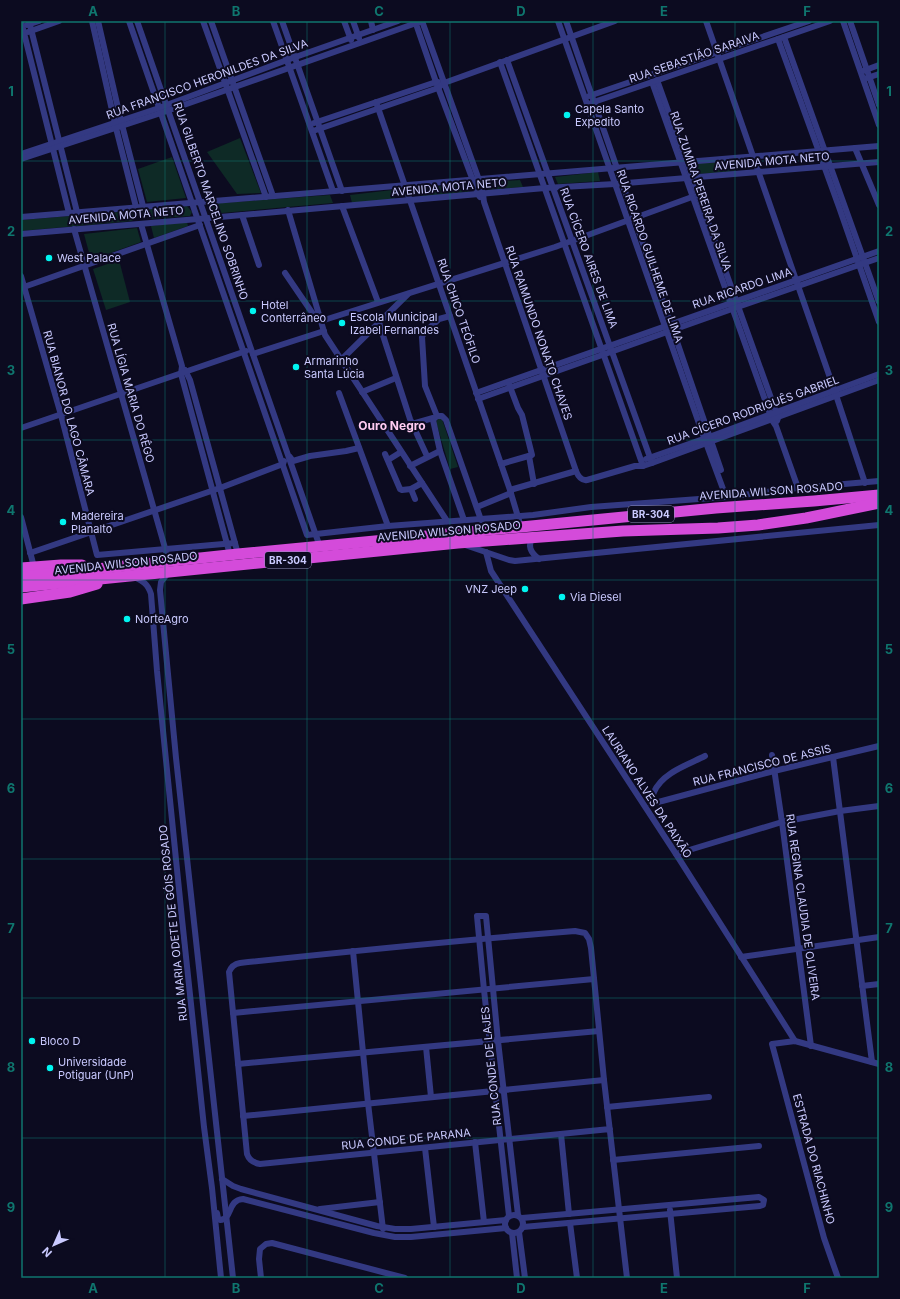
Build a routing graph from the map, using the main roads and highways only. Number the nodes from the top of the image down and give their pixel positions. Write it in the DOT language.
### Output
graph roads {
  1 [pos="879,495"];
  2 [pos="879,504"];
  3 [pos="754,506"];
  4 [pos="716,508"];
  5 [pos="758,525"];
  6 [pos="718,528"];
  7 [pos="170,567"];
  8 [pos="21,568"];
  9 [pos="116,572"];
  10 [pos="85,576"];
  11 [pos="21,577"];
  12 [pos="21,587"];
  13 [pos="21,599"];
  1 -- 3 [label="highway, AVENIDA WILSON ROSADO / BR-304"];
  2 -- 5 [label="highway, AVENIDA WILSON ROSADO / BR-304"];
  3 -- 4 [label="highway, AVENIDA WILSON ROSADO / BR-304"];
  3 -- 5 [label="highway"];
  4 -- 6 [label="highway"];
  4 -- 7 [label="highway, AVENIDA WILSON ROSADO / BR-304"];
  5 -- 6 [label="highway, AVENIDA WILSON ROSADO / BR-304"];
  6 -- 7 [label="highway, AVENIDA WILSON ROSADO / BR-304"];
  7 -- 9 [label="highway, AVENIDA WILSON ROSADO / BR-304"];
  7 -- 9 [label="highway, AVENIDA WILSON ROSADO / BR-304"];
  8 -- 9 [label="highway"];
  9 -- 10 [label="highway, AVENIDA WILSON ROSADO / BR-304"];
  9 -- 13 [label="highway"];
  10 -- 11 [label="highway, AVENIDA WILSON ROSADO / BR-304"];
  10 -- 12 [label="highway, AVENIDA WILSON ROSADO / BR-304"];
}
